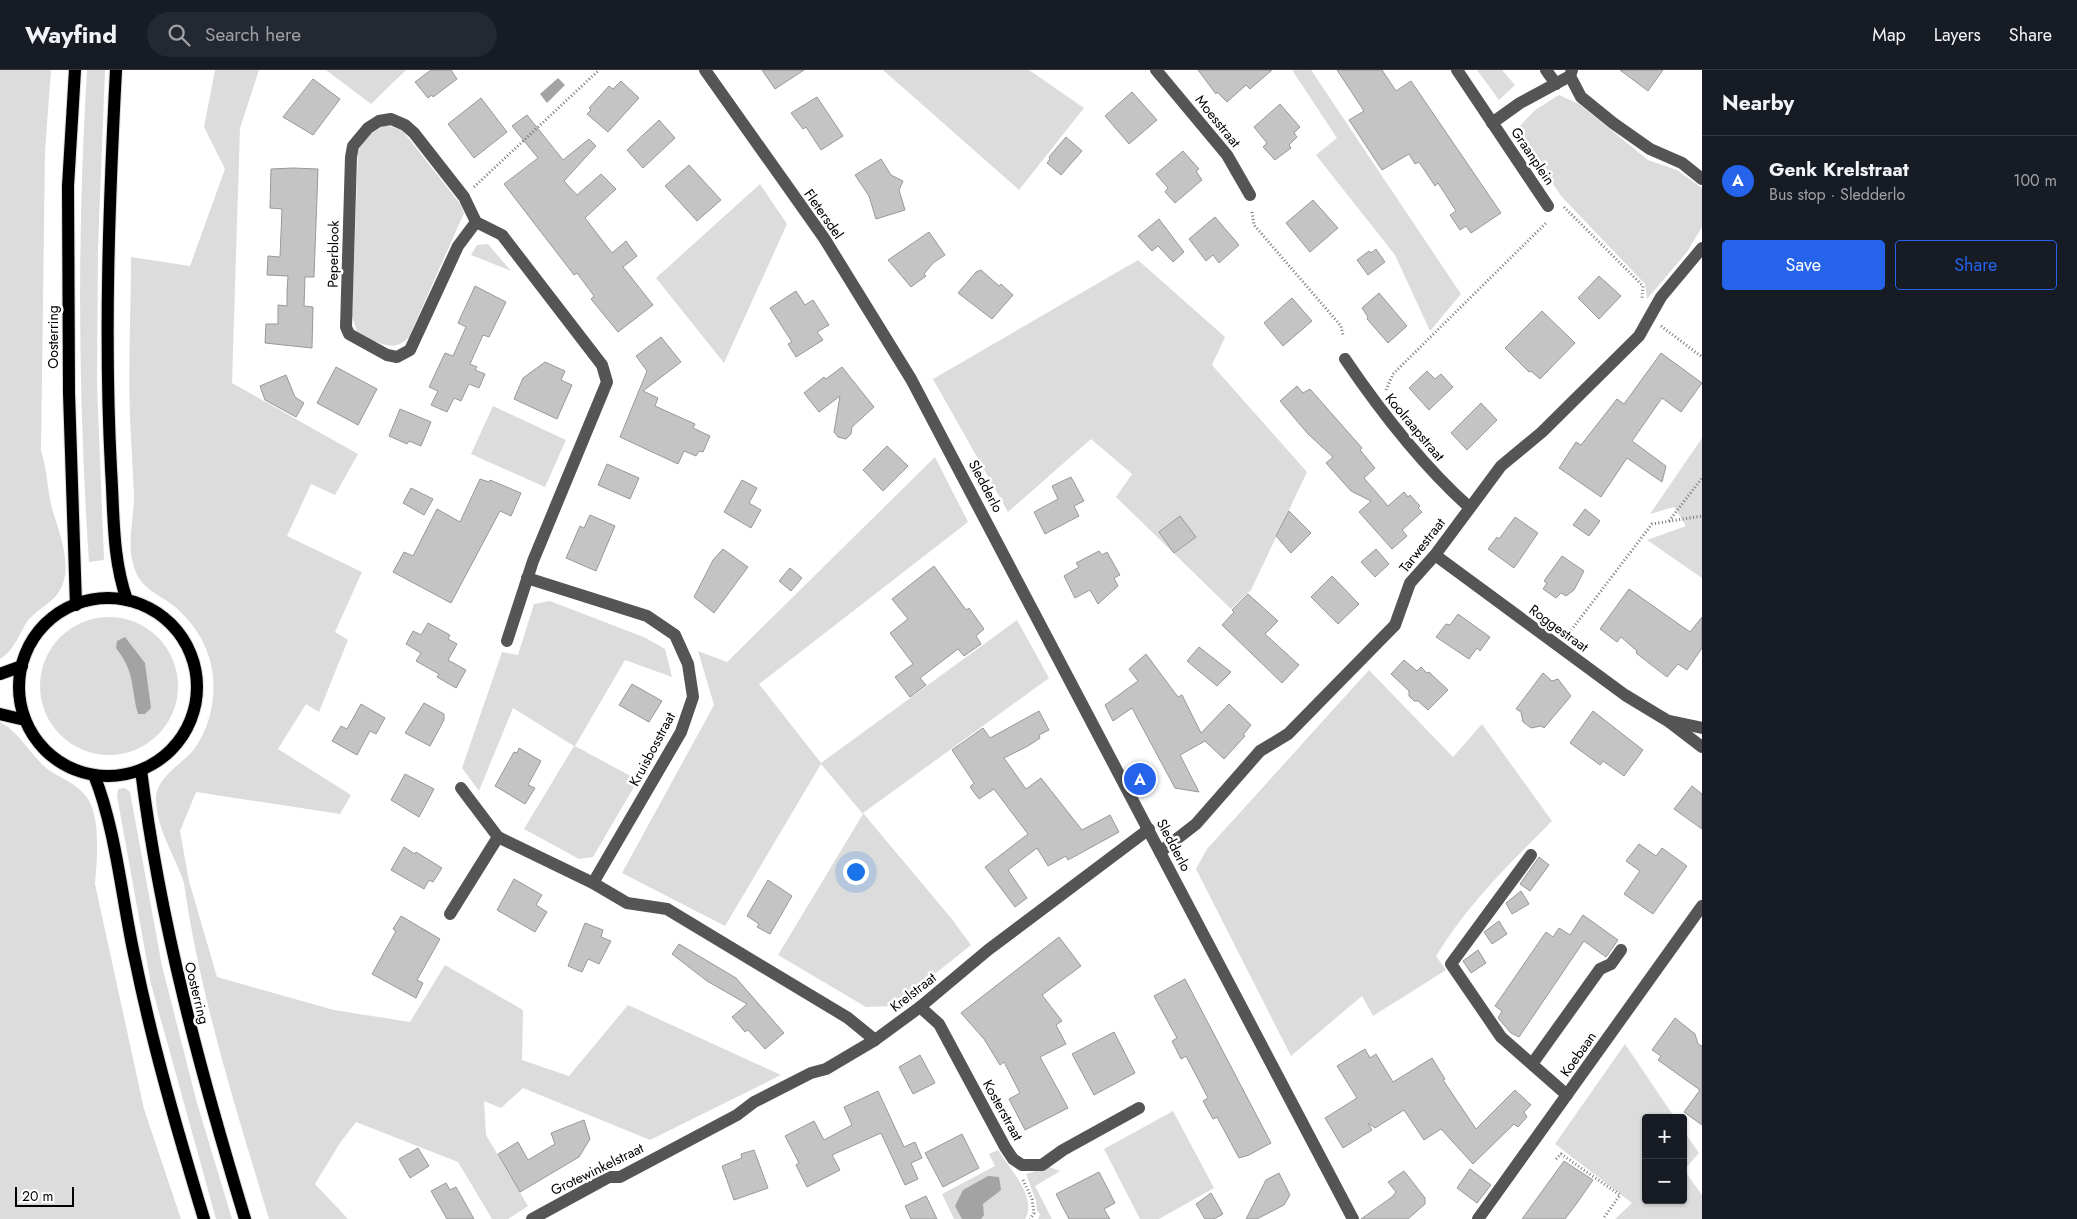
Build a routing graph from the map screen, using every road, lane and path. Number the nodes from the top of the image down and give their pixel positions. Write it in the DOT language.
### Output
graph roads {
  1 [pos="75,70"];
  2 [pos="116,70"];
  3 [pos="599,70"];
  4 [pos="705,70"];
  5 [pos="1156,70"];
  6 [pos="1457,70"];
  7 [pos="1546,70"];
  8 [pos="1571,73"];
  9 [pos="1556,84"];
  10 [pos="1492,123"];
  11 [pos="1702,179"];
  12 [pos="468,193"];
  13 [pos="1250,195"];
  14 [pos="1552,211"];
  15 [pos="1252,212"];
  16 [pos="476,222"];
  17 [pos="1702,248"];
  18 [pos="1641,301"];
  19 [pos="1661,326"];
  20 [pos="1343,335"];
  21 [pos="1702,357"];
  22 [pos="1345,359"];
  23 [pos="911,379"];
  24 [pos="1385,393"];
  25 [pos="1702,478"];
  26 [pos="1469,507"];
  27 [pos="1702,516"];
  28 [pos="1669,522"];
  29 [pos="1435,555"];
  30 [pos="527,578"];
  31 [pos="127,600"];
  32 [pos="76,605"];
  33 [pos="1569,633"];
  34 [pos="507,641"];
  35 [pos="22,666"];
  36 [pos="0,674"];
  37 [pos="0,714"];
  38 [pos="25,720"];
  39 [pos="1668,721"];
  40 [pos="1702,728"];
  41 [pos="1702,747"];
  42 [pos="141,770"];
  43 [pos="94,775"];
  44 [pos="461,788"];
  45 [pos="1148,830"];
  46 [pos="498,837"];
  47 [pos="1160,852"];
  48 [pos="1531,855"];
  49 [pos="593,883"];
  50 [pos="1702,906"];
  51 [pos="450,914"];
  52 [pos="1621,950"];
  53 [pos="920,1007"];
  54 [pos="875,1040"];
  55 [pos="1532,1064"];
  56 [pos="1567,1095"];
  57 [pos="1140,1108"];
  58 [pos="676,1146"];
  59 [pos="1556,1159"];
  60 [pos="1019,1173"];
  61 [pos="204,1219"];
  62 [pos="245,1219"];
  63 [pos="532,1219"];
  64 [pos="1030,1219"];
  65 [pos="1353,1219"];
  66 [pos="1478,1219"];
  67 [pos="1603,1219"];
  1 -- 32 [label="main road, Oosterring"];
  2 -- 31 [label="main road"];
  3 -- 12 [label="path"];
  4 -- 23 [label="street, Fletersdel"];
  5 -- 13 [label="street, Moesstraat"];
  6 -- 10 [label="street, Graanplein"];
  7 -- 9 [label="street"];
  8 -- 9 [label="street, Graanplein"];
  8 -- 11 [label="street"];
  9 -- 10 [label="street, Graanplein"];
  10 -- 14 [label="street, Graanplein"];
  14 -- 18 [label="path"];
  14 -- 24 [label="path"];
  15 -- 20 [label="path"];
  16 -- 16 [label="street, Peperblook"];
  16 -- 30 [label="street"];
  17 -- 26 [label="street, Tarwestraat"];
  19 -- 21 [label="path"];
  22 -- 26 [label="street, Koolraapstraat"];
  23 -- 45 [label="street, Sledderlo"];
  25 -- 28 [label="path"];
  26 -- 29 [label="street, Tarwestraat"];
  27 -- 28 [label="path"];
  28 -- 33 [label="path"];
  29 -- 39 [label="street, Roggestraat"];
  29 -- 47 [label="street, Tarwestraat"];
  30 -- 34 [label="street"];
  30 -- 49 [label="street, Kruisbosstraat"];
  31 -- 32 [label="main road"];
  31 -- 42 [label="main road"];
  32 -- 35 [label="main road"];
  35 -- 36 [label="main road"];
  35 -- 38 [label="main road"];
  37 -- 38 [label="main road"];
  38 -- 43 [label="main road"];
  39 -- 40 [label="street, Roggestraat"];
  39 -- 41 [label="street, Roggestraat"];
  42 -- 43 [label="main road"];
  42 -- 62 [label="main road, Oosterring"];
  43 -- 61 [label="main road"];
  44 -- 46 [label="street"];
  45 -- 47 [label="street, Sledderlo"];
  45 -- 53 [label="street, Krelstraat"];
  46 -- 49 [label="street"];
  46 -- 51 [label="street"];
  47 -- 65 [label="street, Sledderlo"];
  48 -- 55 [label="street"];
  49 -- 54 [label="street"];
  50 -- 56 [label="street, Koebaan"];
  52 -- 55 [label="street"];
  53 -- 54 [label="street, Krelstraat"];
  53 -- 57 [label="street, Kosterstraat"];
  54 -- 58 [label="street, Krelstraat"];
  55 -- 56 [label="street"];
  56 -- 66 [label="street, Koebaan"];
  58 -- 63 [label="street, Grotewinkelstraat"];
  59 -- 67 [label="path"];
  60 -- 64 [label="path"];
}
